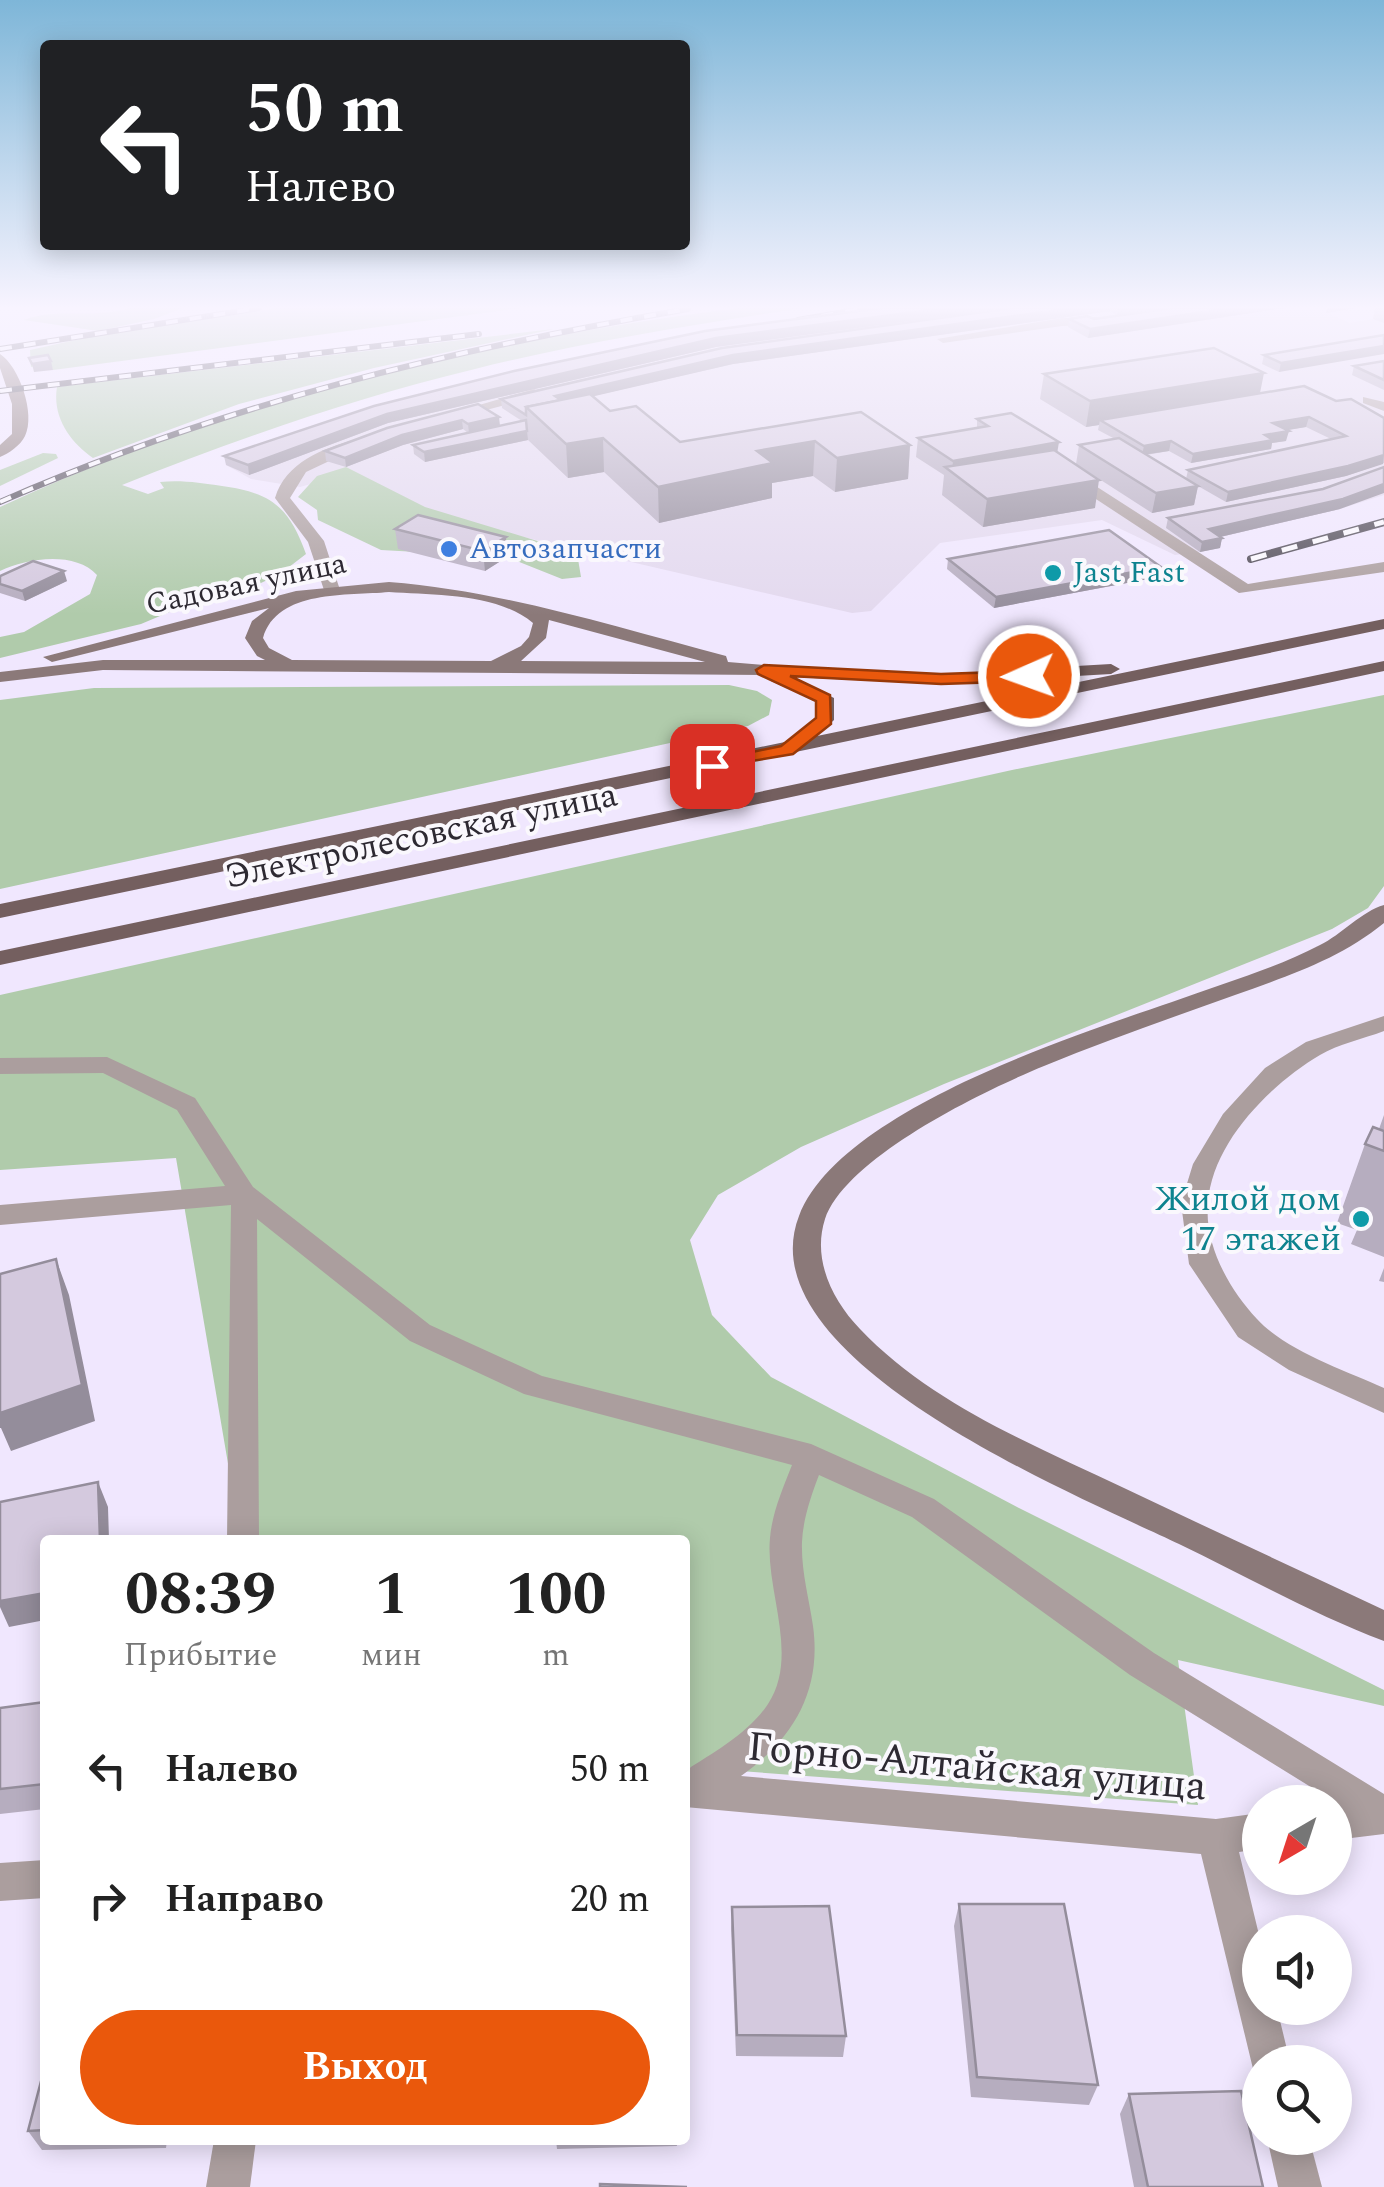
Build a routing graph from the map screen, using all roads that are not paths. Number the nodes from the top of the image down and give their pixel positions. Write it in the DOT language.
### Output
graph roads {
  1 [pos="19,410"];
  2 [pos="470,410"];
  3 [pos="432,420"];
  4 [pos="369,438"];
  5 [pos="0,454"];
  6 [pos="1064,471"];
  7 [pos="1164,521"];
  8 [pos="1145,524"];
  9 [pos="1384,567"];
  10 [pos="332,590"];
  11 [pos="296,596"];
  12 [pos="525,608"];
  13 [pos="1384,624"];
  14 [pos="1181,663"];
  15 [pos="287,665"];
  16 [pos="1384,666"];
  17 [pos="739,667"];
  18 [pos="489,668"];
  19 [pos="764,670"];
  20 [pos="0,675"];
  21 [pos="1349,675"];
  22 [pos="1384,676"];
  23 [pos="787,750"];
  24 [pos="0,911"];
  25 [pos="1384,912"];
  26 [pos="0,958"];
  27 [pos="1384,1023"];
  28 [pos="0,1066"];
  29 [pos="244,1194"];
  30 [pos="0,1215"];
  31 [pos="1384,1401"];
  32 [pos="811,1457"];
  33 [pos="243,1535"];
  34 [pos="1384,1626"];
  35 [pos="690,1788"];
  36 [pos="690,1789"];
  37 [pos="1384,1815"];
  38 [pos="1352,1820"];
  39 [pos="1242,1833"];
  40 [pos="1216,1837"];
  41 [pos="40,1879"];
  42 [pos="0,1882"];
  43 [pos="1266,2045"];
  44 [pos="235,2145"];
  45 [pos="1292,2155"];
  46 [pos="228,2187"];
  47 [pos="1300,2187"];
  1 -- 5 [label="street"];
  2 -- 3 [label="street"];
  4 -- 10 [label="street"];
  6 -- 8 [label="street"];
  7 -- 8 [label="street"];
  8 -- 9 [label="street"];
  10 -- 11 [label="street, Садовая улица"];
  10 -- 12 [label="street, Садовая улица"];
  11 -- 15 [label="street"];
  11 -- 20 [label="street, Садовая улица"];
  12 -- 17 [label="street, Садовая улица"];
  12 -- 18 [label="street"];
  13 -- 14 [label="main road, Электролесовская улица"];
  14 -- 19 [label="main road"];
  14 -- 23 [label="main road, Электролесовская улица"];
  15 -- 18 [label="street, Садовая улица"];
  15 -- 20 [label="street, Садовая улица"];
  16 -- 21 [label="main road, Электролесовская улица"];
  17 -- 18 [label="street, Садовая улица"];
  17 -- 19 [label="street, Садовая улица"];
  19 -- 23 [label="main road"];
  21 -- 22 [label="main road"];
  21 -- 26 [label="main road, Электролесовская улица"];
  23 -- 24 [label="main road, Электролесовская улица"];
  25 -- 34 [label="street"];
  27 -- 31 [label="street"];
  28 -- 29 [label="street"];
  29 -- 30 [label="street"];
  29 -- 32 [label="street"];
  29 -- 33 [label="street"];
  32 -- 35 [label="street"];
  32 -- 37 [label="street"];
  36 -- 40 [label="street, Горно-Алтайская улица"];
  37 -- 38 [label="street"];
  39 -- 40 [label="street, Горно-Алтайская улица"];
  40 -- 43 [label="street"];
  41 -- 42 [label="street"];
  44 -- 46 [label="street"];
  45 -- 47 [label="street"];
}
